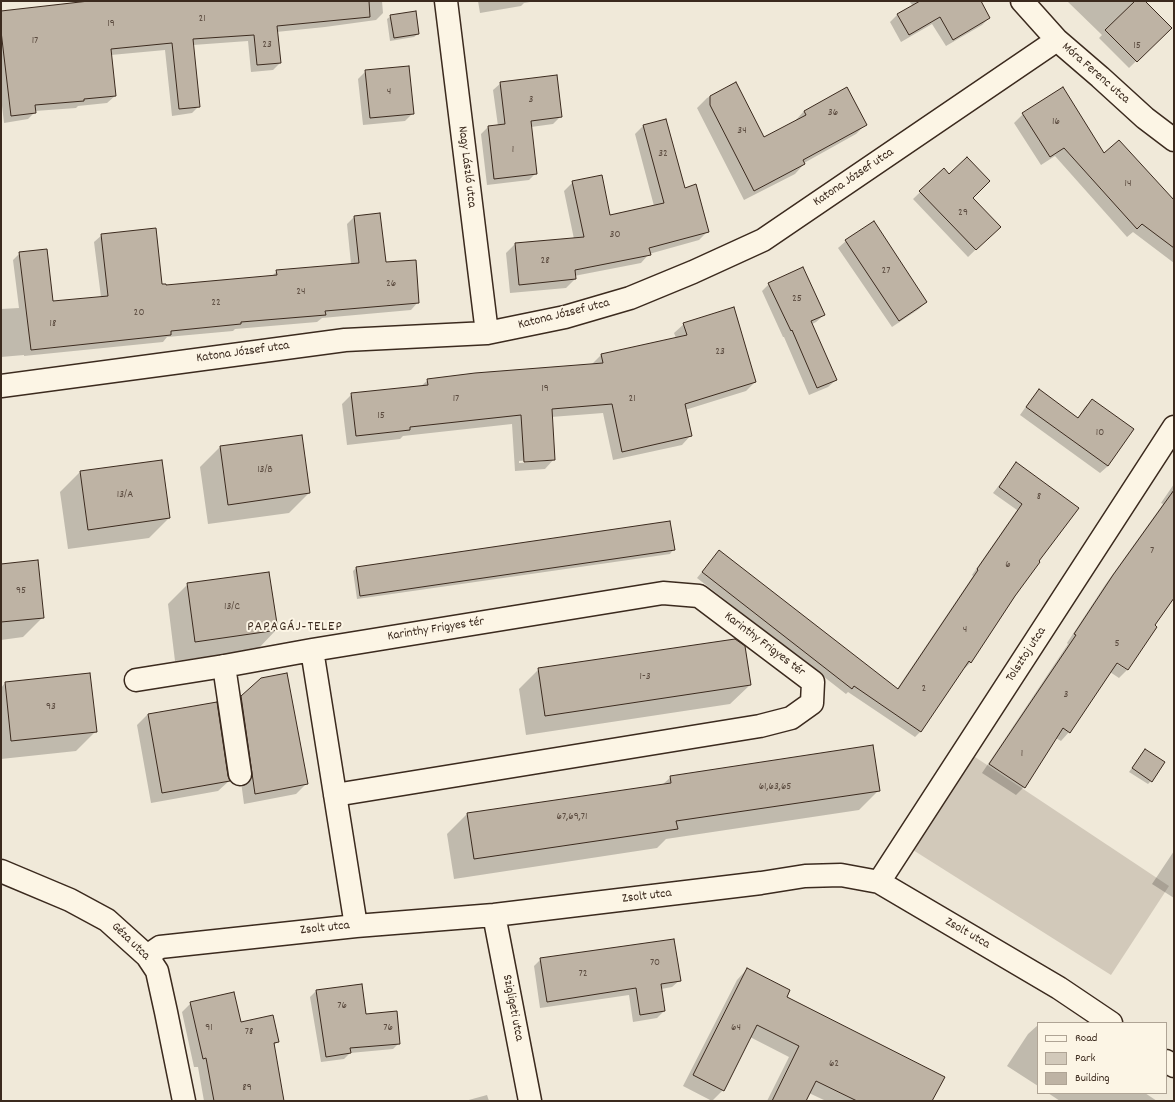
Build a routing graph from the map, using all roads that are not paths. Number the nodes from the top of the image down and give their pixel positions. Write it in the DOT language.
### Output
graph roads {
  1 [pos="446,1"];
  2 [pos="1022,1"];
  3 [pos="1057,40"];
  4 [pos="1174,140"];
  5 [pos="487,333"];
  6 [pos="1,386"];
  7 [pos="1174,427"];
  8 [pos="312,650"];
  9 [pos="224,666"];
  10 [pos="136,680"];
  11 [pos="240,774"];
  12 [pos="335,795"];
  13 [pos="1,871"];
  14 [pos="879,882"];
  15 [pos="494,915"];
  16 [pos="356,926"];
  17 [pos="147,956"];
  18 [pos="1110,1022"];
  19 [pos="184,1101"];
  20 [pos="530,1101"];
  1 -- 5 [label="street, Nagy László utca"];
  2 -- 3 [label="street, Móra Ferenc utca"];
  3 -- 4 [label="street, Móra Ferenc utca"];
  3 -- 5 [label="street, Katona József utca"];
  5 -- 6 [label="street, Katona József utca"];
  7 -- 14 [label="street, Tolsztoj utca"];
  8 -- 9 [label="street, Karinthy Frigyes tér"];
  8 -- 12 [label="street"];
  8 -- 12 [label="street, Karinthy Frigyes tér"];
  9 -- 10 [label="street, Karinthy Frigyes tér"];
  9 -- 11 [label="street"];
  12 -- 16 [label="street"];
  13 -- 17 [label="street, Géza utca"];
  14 -- 15 [label="street, Zsolt utca"];
  14 -- 18 [label="street, Zsolt utca"];
  15 -- 16 [label="street, Zsolt utca"];
  15 -- 20 [label="street, Szigligeti utca"];
  16 -- 17 [label="street, Zsolt utca"];
  17 -- 19 [label="street, Géza utca"];
}
